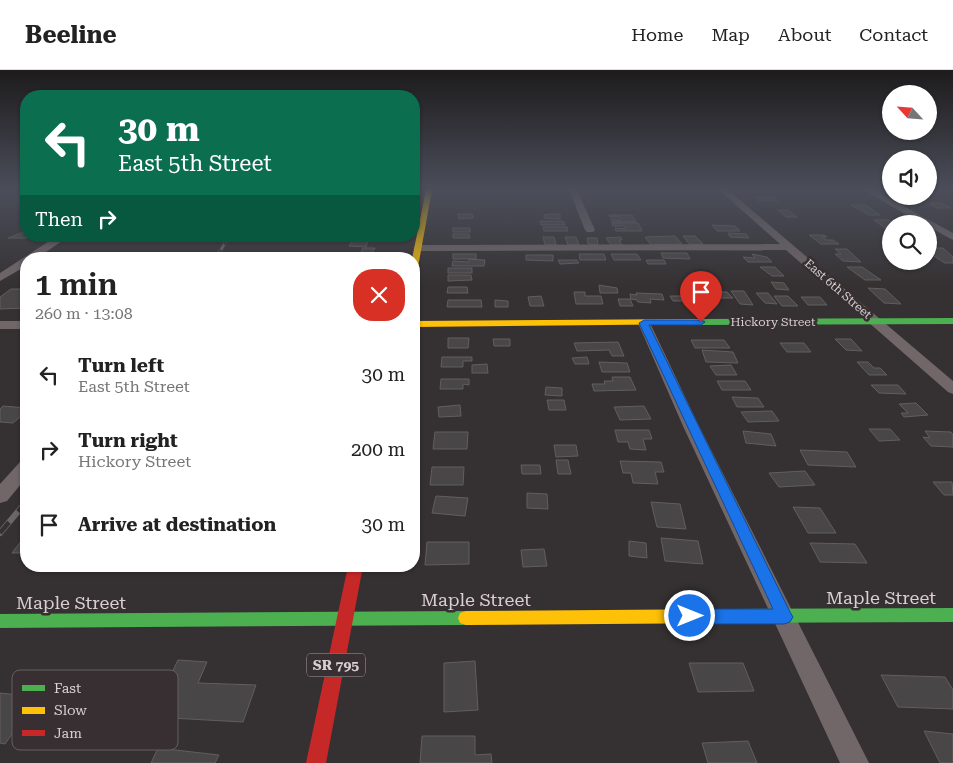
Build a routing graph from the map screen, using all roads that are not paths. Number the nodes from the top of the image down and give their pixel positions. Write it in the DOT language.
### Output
graph roads {
  1 [pos="423,222"];
  2 [pos="587,222"];
  3 [pos="761,222"];
  4 [pos="926,222"];
  5 [pos="590,230"];
  6 [pos="420,237"];
  7 [pos="953,237"];
  8 [pos="55,242"];
  9 [pos="419,242"];
  10 [pos="790,247"];
  11 [pos="418,248"];
  12 [pos="40,252"];
  13 [pos="417,252"];
  14 [pos="20,265"];
  15 [pos="0,278"];
  16 [pos="875,321"];
  17 [pos="953,321"];
  18 [pos="644,323"];
  19 [pos="420,324"];
  20 [pos="0,325"];
  21 [pos="20,325"];
  22 [pos="953,389"];
  23 [pos="20,473"];
  24 [pos="0,496"];
  25 [pos="355,572"];
  26 [pos="953,614"];
  27 [pos="346,617"];
  28 [pos="784,617"];
  29 [pos="0,620"];
  30 [pos="316,763"];
  31 [pos="855,763"];
  1 -- 6 [label="street"];
  2 -- 5 [label="street"];
  3 -- 10 [label="street, East 6th Street"];
  4 -- 7 [label="street"];
  8 -- 12 [label="street"];
  9 -- 11 [label="street"];
  10 -- 11 [label="street"];
  10 -- 16 [label="street, East 6th Street"];
  11 -- 13 [label="street"];
  14 -- 15 [label="street"];
  16 -- 17 [label="street, Hickory Street"];
  16 -- 18 [label="street, Hickory Street"];
  16 -- 22 [label="street, East 6th Street"];
  18 -- 19 [label="street, Hickory Street"];
  18 -- 28 [label="street"];
  20 -- 21 [label="street"];
  23 -- 24 [label="street"];
  25 -- 27 [label="street, SR 795"];
  26 -- 28 [label="street, Maple Street"];
  27 -- 28 [label="street, Maple Street"];
  27 -- 29 [label="street, Maple Street"];
  27 -- 30 [label="street, SR 795"];
  28 -- 31 [label="street"];
}
